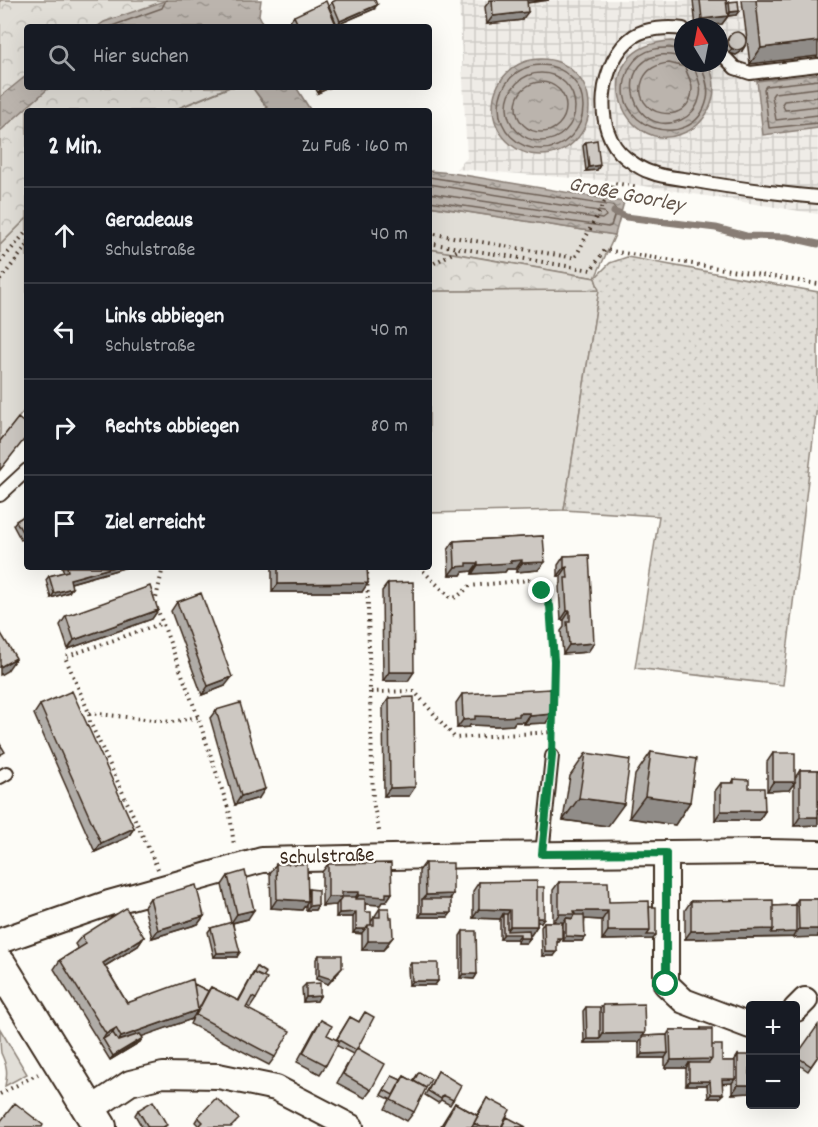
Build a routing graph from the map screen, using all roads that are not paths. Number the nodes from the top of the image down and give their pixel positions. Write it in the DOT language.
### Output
graph roads {
  1 [pos="674,28"];
  2 [pos="728,61"];
  3 [pos="818,65"];
  4 [pos="818,197"];
  5 [pos="24,473"];
  6 [pos="0,495"];
  7 [pos="552,756"];
  8 [pos="666,853"];
  9 [pos="818,853"];
  10 [pos="542,854"];
  11 [pos="0,941"];
  12 [pos="0,965"];
  13 [pos="746,1024"];
  14 [pos="95,1118"];
  15 [pos="351,1127"];
  1 -- 4 [label="lane"];
  2 -- 3 [label="lane"];
  5 -- 6 [label="lane"];
  7 -- 10 [label="lane"];
  8 -- 9 [label="street, Schulstraße"];
  8 -- 10 [label="street, Schulstraße"];
  8 -- 13 [label="street"];
  10 -- 11 [label="street, Schulstraße"];
  12 -- 14 [label="street"];
  14 -- 15 [label="street"];
}
